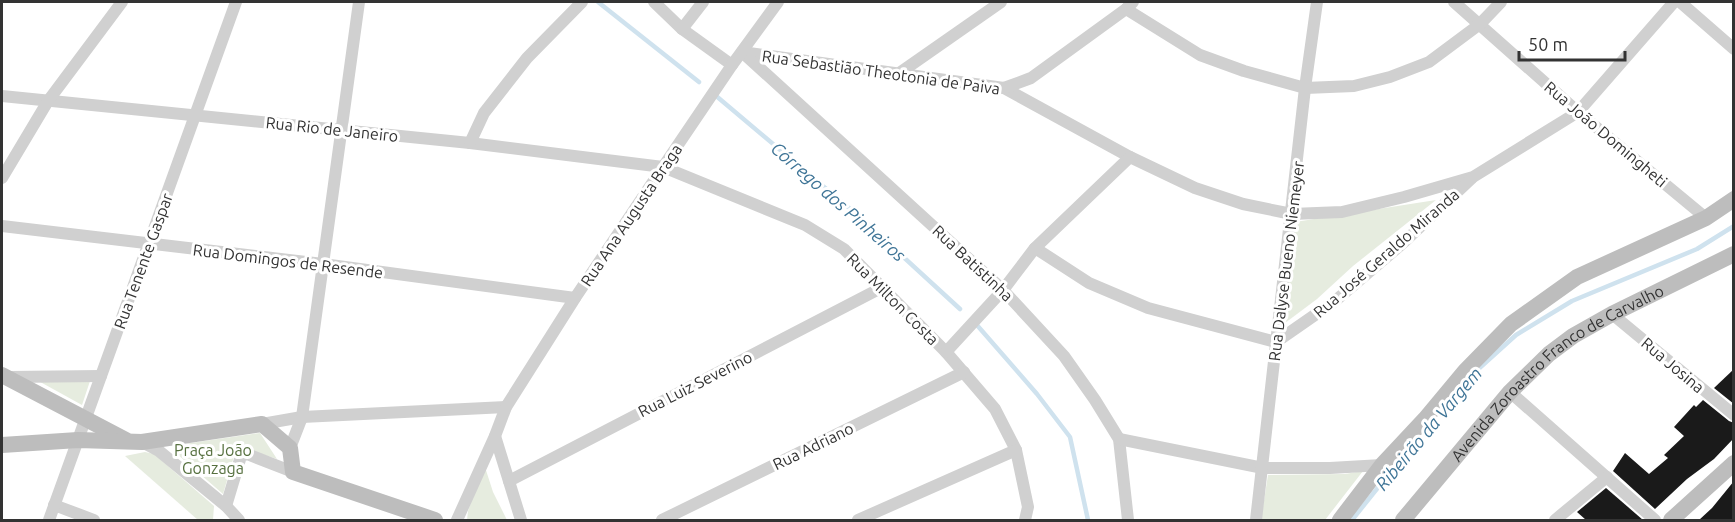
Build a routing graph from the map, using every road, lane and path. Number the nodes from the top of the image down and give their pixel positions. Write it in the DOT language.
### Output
graph roads {
  1 [pos="122,2"];
  2 [pos="236,2"];
  3 [pos="359,2"];
  4 [pos="582,2"];
  5 [pos="654,2"];
  6 [pos="703,2"];
  7 [pos="778,2"];
  8 [pos="1001,2"];
  9 [pos="1454,2"];
  10 [pos="1501,2"];
  11 [pos="1674,2"];
  12 [pos="1680,2"];
  13 [pos="1319,4"];
  14 [pos="1130,5"];
  15 [pos="1480,24"];
  16 [pos="682,29"];
  17 [pos="1734,49"];
  18 [pos="742,52"];
  19 [pos="732,65"];
  20 [pos="898,74"];
  21 [pos="1004,88"];
  22 [pos="1305,88"];
  23 [pos="2,96"];
  24 [pos="48,101"];
  25 [pos="1578,112"];
  26 [pos="195,116"];
  27 [pos="341,130"];
  28 [pos="470,143"];
  29 [pos="1130,157"];
  30 [pos="663,167"];
  31 [pos="1473,177"];
  32 [pos="2,178"];
  33 [pos="1734,199"];
  34 [pos="1292,214"];
  35 [pos="1706,218"];
  36 [pos="2,226"];
  37 [pos="148,244"];
  38 [pos="1035,248"];
  39 [pos="1734,254"];
  40 [pos="323,264"];
  41 [pos="881,288"];
  42 [pos="1003,290"];
  43 [pos="575,298"];
  44 [pos="1612,314"];
  45 [pos="1276,342"];
  46 [pos="946,352"];
  47 [pos="964,372"];
  48 [pos="5,376"];
  49 [pos="101,376"];
  50 [pos="1510,392"];
  51 [pos="506,407"];
  52 [pos="1734,415"];
  53 [pos="302,417"];
  54 [pos="86,419"];
  55 [pos="262,424"];
  56 [pos="495,436"];
  57 [pos="1119,439"];
  58 [pos="78,440"];
  59 [pos="135,442"];
  60 [pos="2,444"];
  61 [pos="290,448"];
  62 [pos="1016,450"];
  63 [pos="1734,463"];
  64 [pos="1382,465"];
  65 [pos="1263,468"];
  66 [pos="293,472"];
  67 [pos="1734,475"];
  68 [pos="1607,477"];
  69 [pos="509,481"];
  70 [pos="54,506"];
  71 [pos="226,506"];
  72 [pos="49,520"];
  73 [pos="94,520"];
  74 [pos="239,520"];
  75 [pos="435,520"];
  76 [pos="457,520"];
  77 [pos="521,520"];
  78 [pos="662,520"];
  79 [pos="858,520"];
  80 [pos="1025,520"];
  81 [pos="1128,520"];
  82 [pos="1256,520"];
  83 [pos="1340,520"];
  84 [pos="1403,520"];
  85 [pos="1555,520"];
  86 [pos="1654,520"];
  87 [pos="1671,520"];
  88 [pos="1685,520"];
  1 -- 24 [label="street"];
  2 -- 26 [label="street, Rua Tenente Gaspar"];
  3 -- 27 [label="street"];
  4 -- 28 [label="street"];
  5 -- 16 [label="street"];
  6 -- 16 [label="street"];
  7 -- 18 [label="street, Rua Ana Augusta Braga"];
  8 -- 20 [label="street"];
  9 -- 15 [label="street, Rua João Domingheti"];
  10 -- 15 [label="street"];
  11 -- 25 [label="street, Rua Sebastião Theotonia de Paiva"];
  12 -- 17 [label="street"];
  13 -- 22 [label="street, Rua Dalyse Bueno Niemeyer"];
  14 -- 21 [label="street"];
  14 -- 22 [label="street"];
  15 -- 22 [label="street"];
  15 -- 25 [label="street, Rua João Domingheti"];
  16 -- 19 [label="street"];
  18 -- 19 [label="street, Rua Ana Augusta Braga"];
  18 -- 20 [label="street, Rua Sebastião Theotonia de Paiva"];
  18 -- 42 [label="street, Rua Batistinha"];
  19 -- 30 [label="street, Rua Ana Augusta Braga"];
  20 -- 21 [label="street, Rua Sebastião Theotonia de Paiva"];
  21 -- 29 [label="street, Rua Sebastião Theotonia de Paiva"];
  22 -- 34 [label="street, Rua Dalyse Bueno Niemeyer"];
  23 -- 24 [label="street, Rua Rio de Janeiro"];
  24 -- 26 [label="street, Rua Rio de Janeiro"];
  24 -- 32 [label="street"];
  25 -- 31 [label="street, Rua Sebastião Theotonia de Paiva"];
  25 -- 35 [label="street, Rua João Domingheti"];
  26 -- 27 [label="street, Rua Rio de Janeiro"];
  26 -- 37 [label="street, Rua Tenente Gaspar"];
  27 -- 28 [label="street, Rua Rio de Janeiro"];
  27 -- 40 [label="street"];
  28 -- 30 [label="street, Rua Rio de Janeiro"];
  29 -- 34 [label="street, Rua Sebastião Theotonia de Paiva"];
  29 -- 38 [label="street"];
  30 -- 41 [label="street, Rua Milton Costa"];
  30 -- 43 [label="street, Rua Ana Augusta Braga"];
  31 -- 34 [label="street, Rua Sebastião Theotonia de Paiva"];
  31 -- 45 [label="street, Rua José Geraldo Miranda"];
  33 -- 35 [label="street"];
  34 -- 45 [label="street, Rua Dalyse Bueno Niemeyer"];
  35 -- 64 [label="street"];
  36 -- 37 [label="street, Rua Domingos de Resende"];
  37 -- 40 [label="street, Rua Domingos de Resende"];
  37 -- 49 [label="street, Rua Tenente Gaspar"];
  38 -- 42 [label="street"];
  38 -- 45 [label="street"];
  39 -- 44 [label="street, Avenida Zoroastro Franco de Carvalho"];
  40 -- 43 [label="street, Rua Domingos de Resende"];
  40 -- 53 [label="street"];
  41 -- 46 [label="street, Rua Milton Costa"];
  41 -- 69 [label="street, Rua Luiz Severino"];
  42 -- 46 [label="street"];
  42 -- 57 [label="street, Rua Batistinha"];
  43 -- 51 [label="street, Rua Ana Augusta Braga"];
  44 -- 50 [label="street, Avenida Zoroastro Franco de Carvalho"];
  44 -- 52 [label="street, Rua Josina"];
  45 -- 65 [label="street, Rua Dalyse Bueno Niemeyer"];
  46 -- 47 [label="street, Rua Milton Costa"];
  47 -- 62 [label="street, Rua Milton Costa"];
  47 -- 78 [label="street, Rua Adriano"];
  48 -- 49 [label="street"];
  48 -- 54 [label="street"];
  49 -- 54 [label="street, Rua Tenente Gaspar"];
  50 -- 68 [label="street"];
  50 -- 84 [label="street, Avenida Zoroastro Franco de Carvalho"];
  51 -- 53 [label="street"];
  51 -- 56 [label="street, Rua Ana Augusta Braga"];
  53 -- 55 [label="street"];
  53 -- 61 [label="street"];
  54 -- 58 [label="street, Rua Tenente Gaspar"];
  54 -- 59 [label="street"];
  55 -- 59 [label="street"];
  55 -- 61 [label="street"];
  56 -- 69 [label="street"];
  56 -- 76 [label="street, Rua Ana Augusta Braga"];
  57 -- 65 [label="street"];
  57 -- 81 [label="street, Rua Batistinha"];
  58 -- 59 [label="street"];
  58 -- 60 [label="street"];
  58 -- 70 [label="street, Rua Tenente Gaspar"];
  59 -- 71 [label="street"];
  61 -- 66 [label="street"];
  62 -- 79 [label="street"];
  62 -- 80 [label="street, Rua Milton Costa"];
  63 -- 87 [label="street"];
  64 -- 65 [label="street"];
  64 -- 83 [label="street"];
  65 -- 82 [label="street, Rua Dalyse Bueno Niemeyer"];
  66 -- 71 [label="street"];
  66 -- 75 [label="street"];
  67 -- 88 [label="street"];
  68 -- 85 [label="street"];
  68 -- 86 [label="street"];
  69 -- 77 [label="street"];
  70 -- 72 [label="street, Rua Tenente Gaspar"];
  70 -- 73 [label="street"];
  71 -- 74 [label="street"];
}
